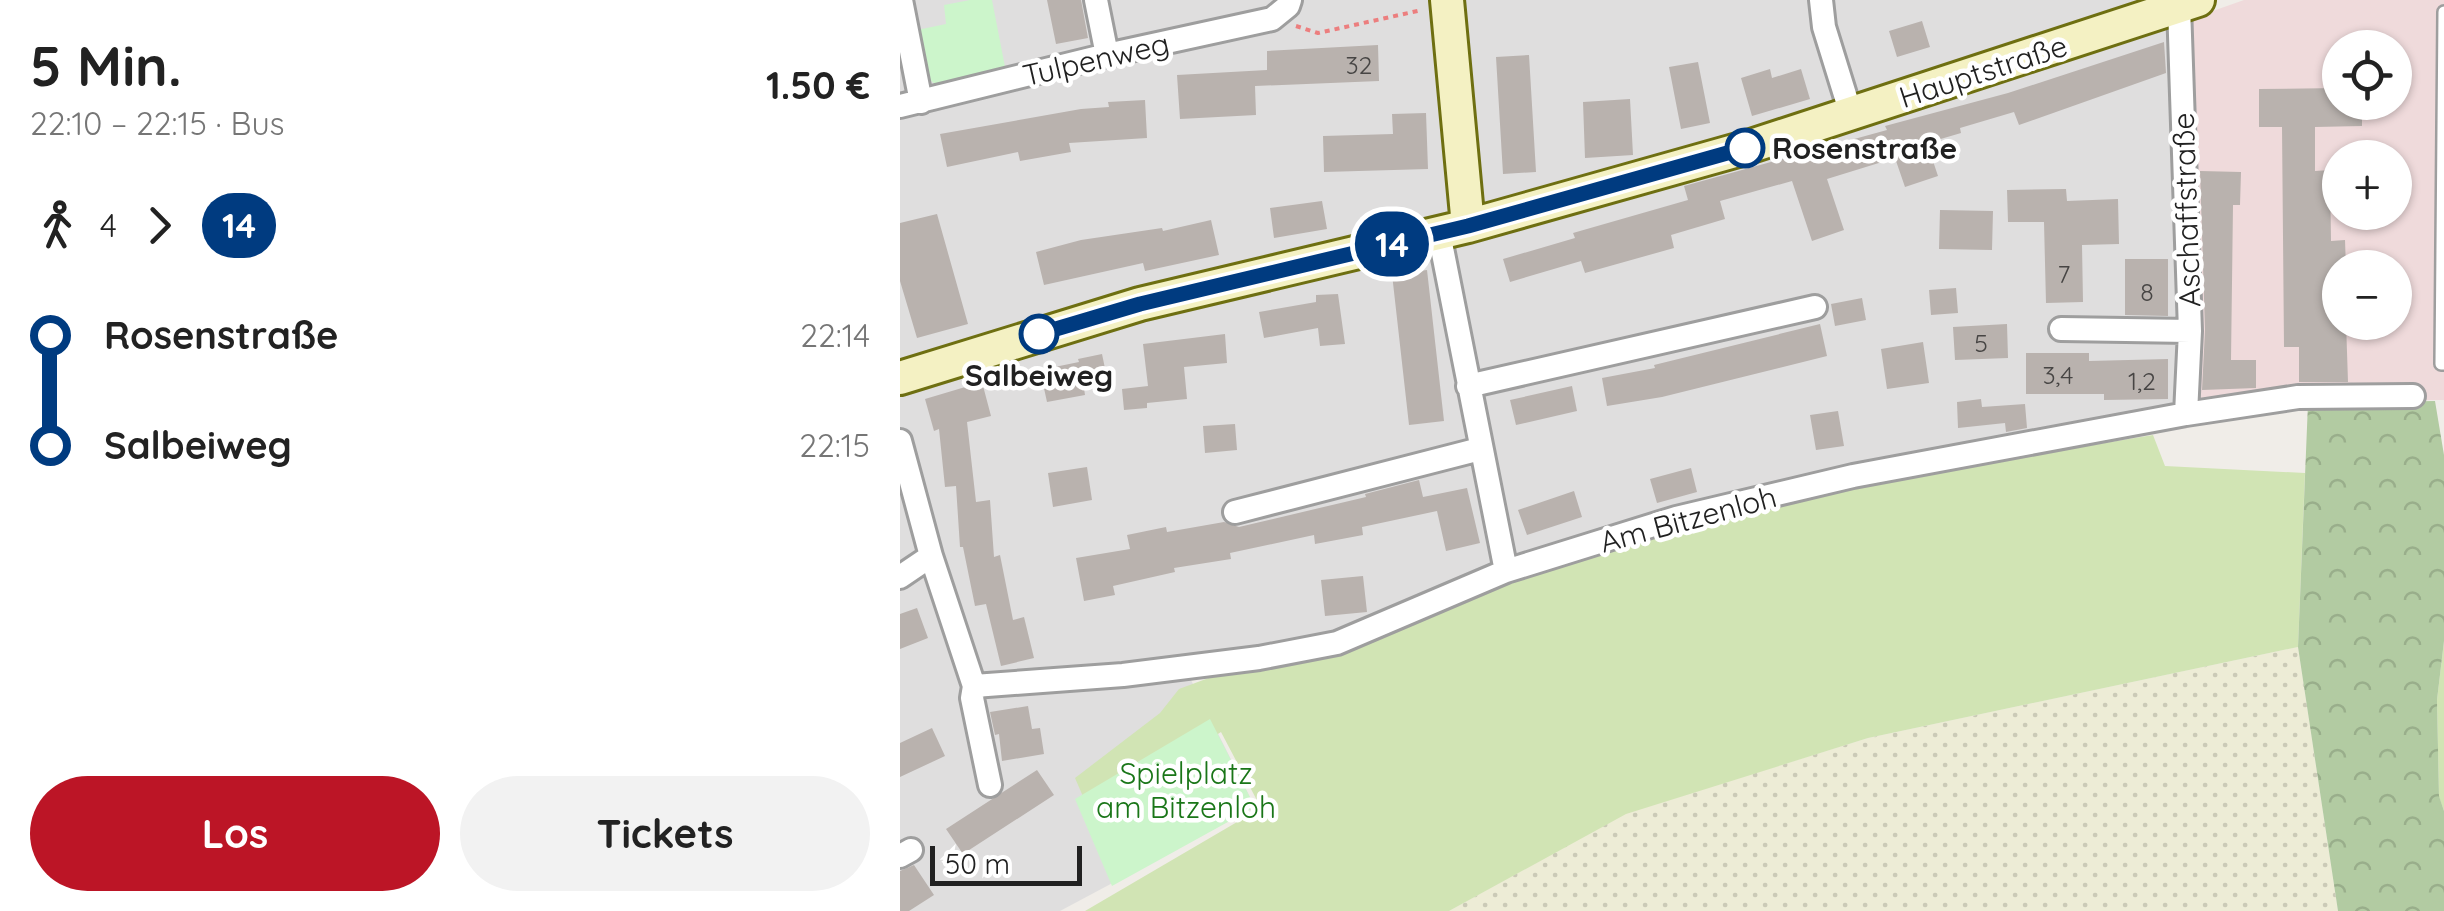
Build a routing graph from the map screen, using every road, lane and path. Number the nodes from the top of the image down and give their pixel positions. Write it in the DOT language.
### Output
graph roads {
  1 [pos="901,0"];
  2 [pos="1096,0"];
  3 [pos="1821,0"];
  4 [pos="1447,2"];
  5 [pos="2188,3"];
  6 [pos="1283,8"];
  7 [pos="2444,12"];
  8 [pos="1106,55"];
  9 [pos="2444,94"];
  10 [pos="910,104"];
  11 [pos="1851,114"];
  12 [pos="1453,229"];
  13 [pos="1815,306"];
  14 [pos="2061,328"];
  15 [pos="2190,331"];
  16 [pos="2444,364"];
  17 [pos="900,378"];
  18 [pos="1468,386"];
  19 [pos="2414,396"];
  20 [pos="2186,414"];
  21 [pos="900,441"];
  22 [pos="1480,449"];
  23 [pos="1235,512"];
  24 [pos="931,556"];
  25 [pos="1506,571"];
  26 [pos="900,577"];
  27 [pos="974,686"];
  28 [pos="990,785"];
  1 -- 10 [label="street"];
  2 -- 8 [label="street"];
  3 -- 11 [label="street"];
  4 -- 6 [label="path"];
  4 -- 12 [label="street"];
  5 -- 11 [label="street, Hauptstraße"];
  5 -- 15 [label="street, Aschaffstraße"];
  6 -- 8 [label="street, Tulpenweg"];
  7 -- 9 [label="lane"];
  8 -- 10 [label="street, Tulpenweg"];
  9 -- 16 [label="lane"];
  11 -- 12 [label="street, Hauptstraße"];
  12 -- 17 [label="street, Hauptstraße"];
  12 -- 18 [label="street"];
  13 -- 18 [label="street"];
  14 -- 15 [label="street"];
  15 -- 20 [label="street, Aschaffstraße"];
  18 -- 22 [label="street"];
  19 -- 20 [label="street, Am Bitzenloh"];
  20 -- 25 [label="street, Am Bitzenloh"];
  21 -- 24 [label="street"];
  22 -- 23 [label="street"];
  22 -- 25 [label="street"];
  24 -- 26 [label="street"];
  24 -- 27 [label="street"];
  25 -- 27 [label="street, Am Bitzenloh"];
  27 -- 28 [label="street"];
}
